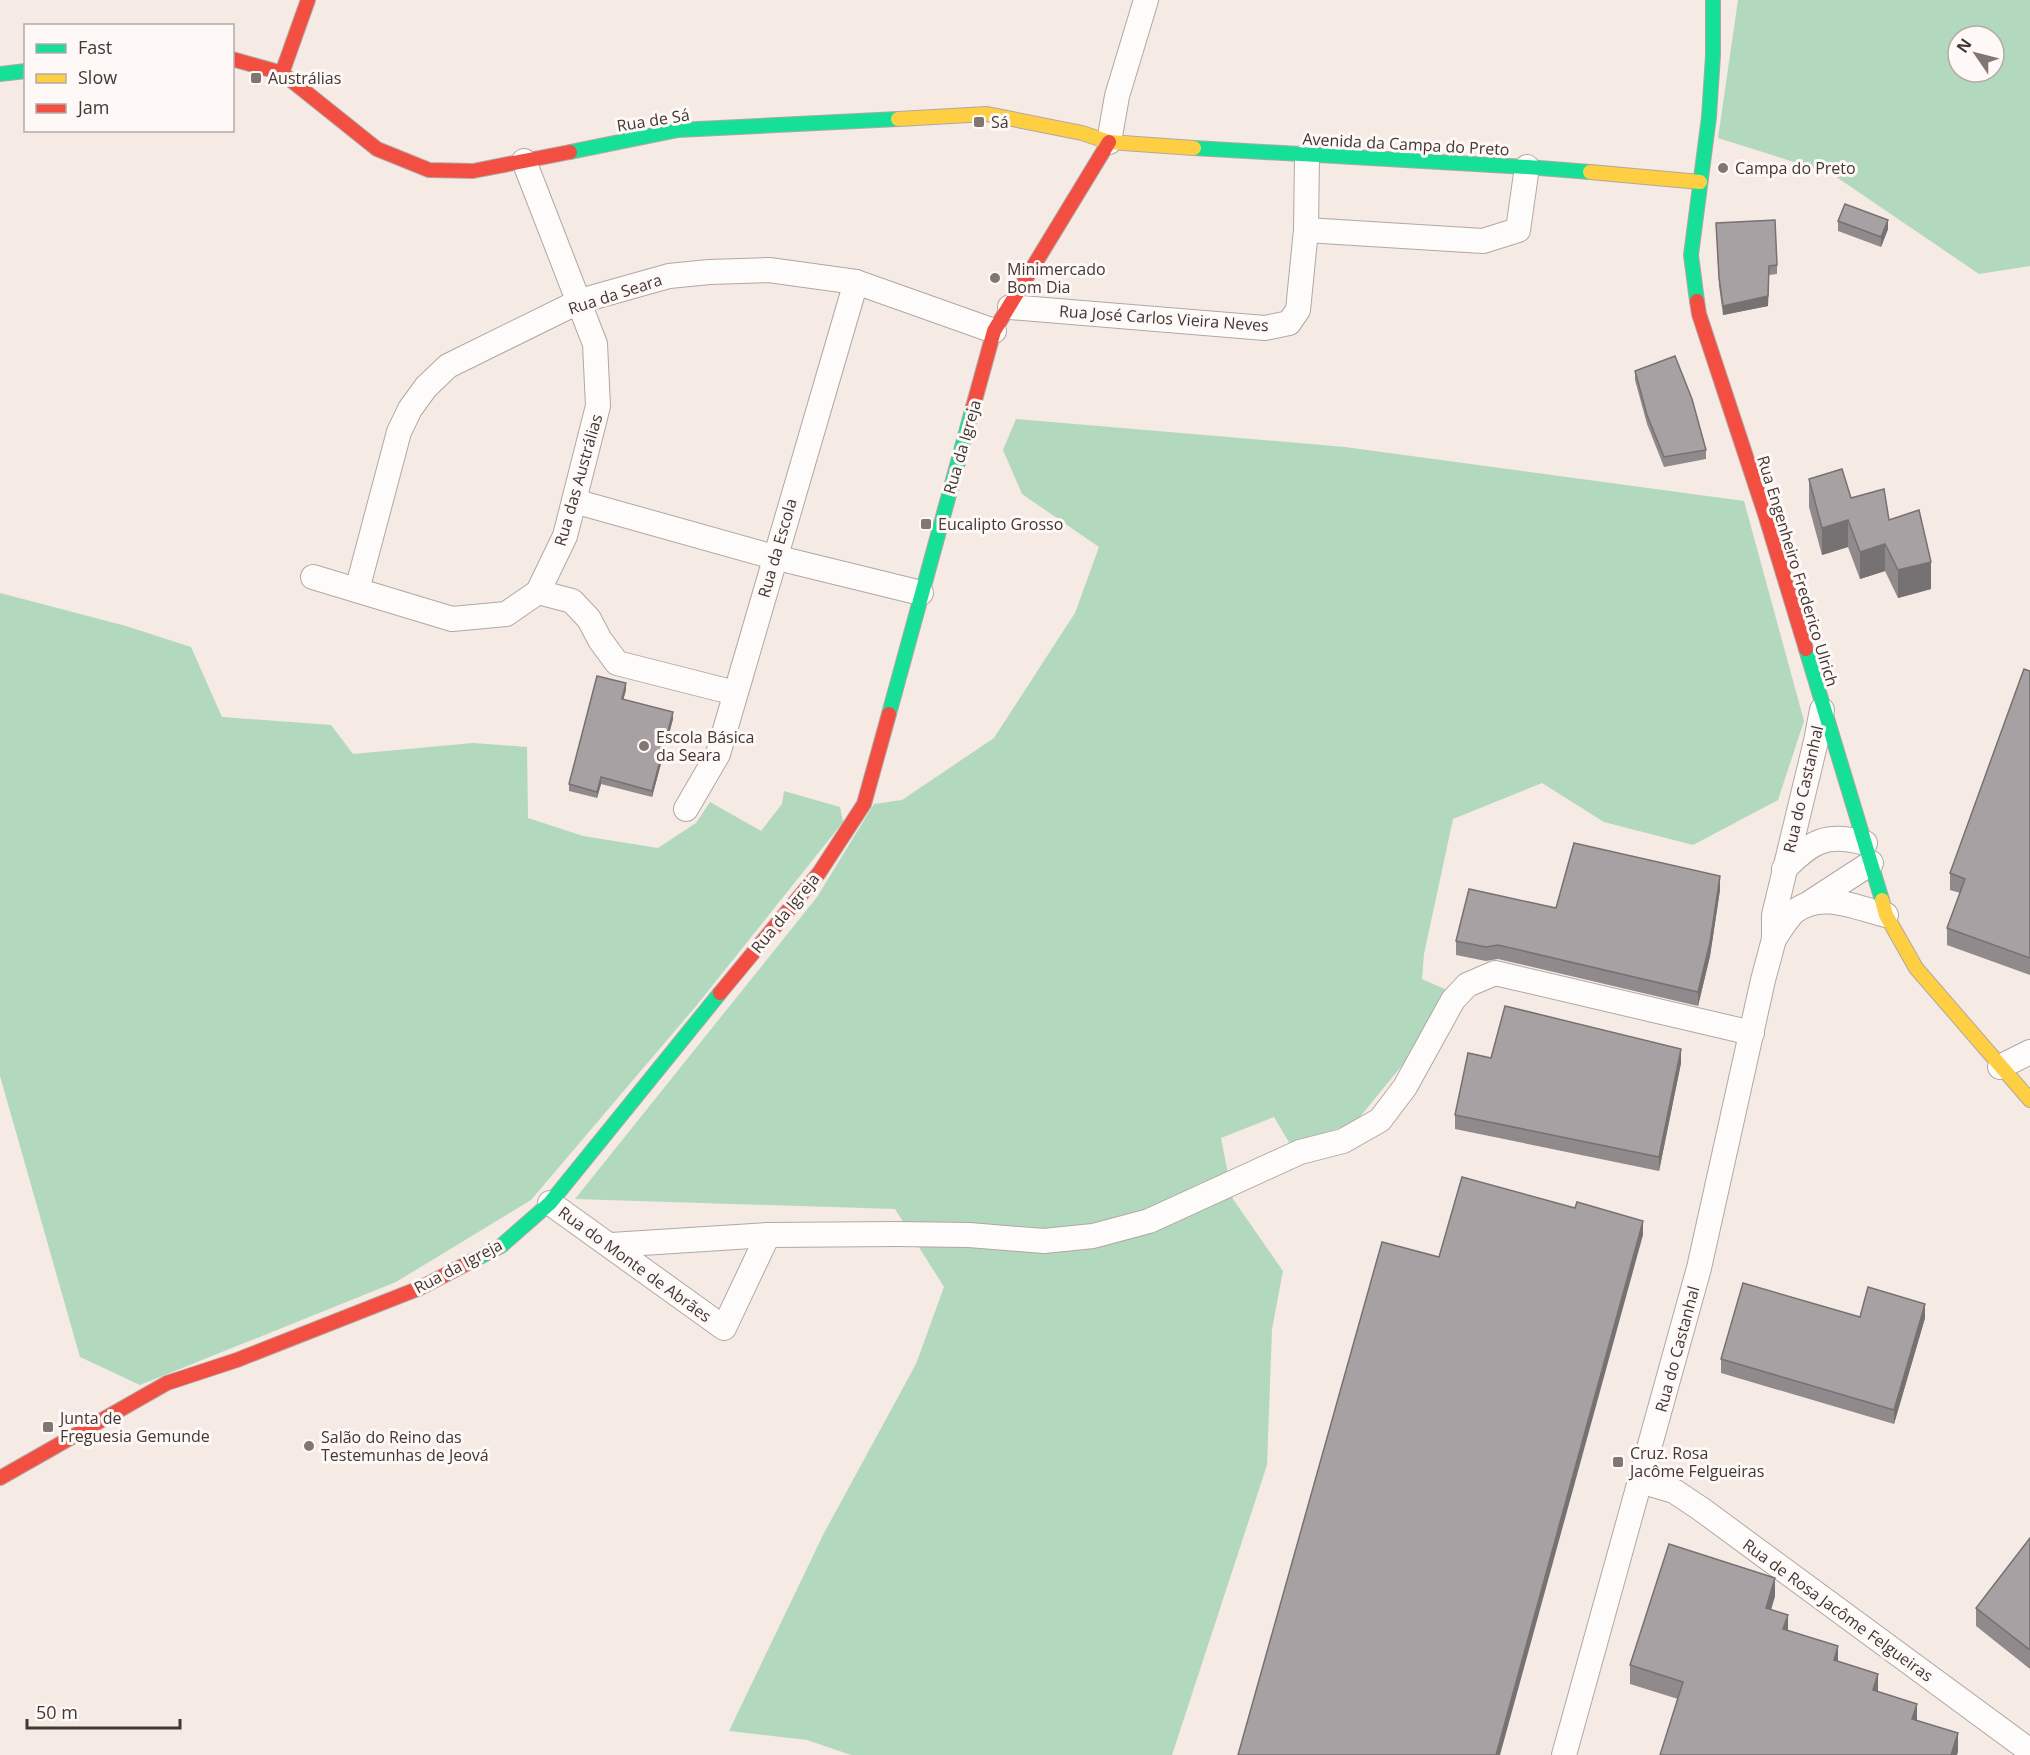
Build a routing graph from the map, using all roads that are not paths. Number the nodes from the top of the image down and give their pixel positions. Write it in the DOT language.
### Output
graph roads {
  1 [pos="308,0"];
  2 [pos="1146,0"];
  3 [pos="1713,0"];
  4 [pos="234,60"];
  5 [pos="24,71"];
  6 [pos="282,73"];
  7 [pos="0,74"];
  8 [pos="1109,142"];
  9 [pos="1307,155"];
  10 [pos="524,161"];
  11 [pos="1527,167"];
  12 [pos="1701,182"];
  13 [pos="1306,230"];
  14 [pos="856,282"];
  15 [pos="580,301"];
  16 [pos="1010,307"];
  17 [pos="994,331"];
  18 [pos="574,501"];
  19 [pos="774,557"];
  20 [pos="313,576"];
  21 [pos="357,590"];
  22 [pos="538,592"];
  23 [pos="921,593"];
  24 [pos="735,693"];
  25 [pos="1822,708"];
  26 [pos="686,809"];
  27 [pos="1868,853"];
  28 [pos="1784,869"];
  29 [pos="1809,903"];
  30 [pos="1886,915"];
  31 [pos="1774,939"];
  32 [pos="1752,1033"];
  33 [pos="2030,1052"];
  34 [pos="2000,1066"];
  35 [pos="2030,1100"];
  36 [pos="550,1203"];
  37 [pos="768,1235"];
  38 [pos="611,1245"];
  39 [pos="0,1478"];
  40 [pos="1641,1481"];
  41 [pos="2030,1750"];
  42 [pos="1564,1755"];
  1 -- 6 [label="street"];
  2 -- 8 [label="street, Rua da Igreja"];
  3 -- 12 [label="street, Rua Engenheiro Frederico Ulrich"];
  4 -- 6 [label="street, Rua de Sá"];
  5 -- 7 [label="street"];
  6 -- 10 [label="street, Rua de Sá"];
  8 -- 9 [label="street, Avenida da Campa do Preto"];
  8 -- 10 [label="street, Rua de Sá"];
  8 -- 16 [label="street, Rua da Igreja"];
  9 -- 11 [label="street, Avenida da Campa do Preto"];
  9 -- 13 [label="street, Rua José Carlos Vieira Neves"];
  10 -- 15 [label="street, Rua das Austrálias"];
  11 -- 12 [label="street, Avenida da Campa do Preto"];
  11 -- 13 [label="street"];
  12 -- 25 [label="street, Rua Engenheiro Frederico Ulrich"];
  13 -- 16 [label="street, Rua José Carlos Vieira Neves"];
  14 -- 15 [label="street, Rua da Seara"];
  14 -- 17 [label="street, Rua da Seara"];
  14 -- 19 [label="street, Rua da Escola"];
  15 -- 18 [label="street, Rua das Austrálias"];
  15 -- 21 [label="street, Rua da Seara"];
  16 -- 17 [label="street, Rua da Igreja"];
  17 -- 23 [label="street, Rua da Igreja"];
  18 -- 19 [label="street"];
  18 -- 22 [label="street, Rua das Austrálias"];
  19 -- 23 [label="street"];
  19 -- 24 [label="street, Rua da Escola"];
  20 -- 21 [label="street"];
  21 -- 22 [label="street"];
  22 -- 24 [label="street"];
  23 -- 36 [label="street, Rua da Igreja"];
  24 -- 26 [label="street, Rua da Escola"];
  25 -- 27 [label="street, Rua Engenheiro Frederico Ulrich"];
  25 -- 28 [label="street, Rua do Castanhal"];
  27 -- 28 [label="street, Rua do Castanhal"];
  27 -- 29 [label="street, Rua do Castanhal"];
  27 -- 30 [label="street, Rua Engenheiro Frederico Ulrich"];
  28 -- 31 [label="street, Rua do Castanhal"];
  29 -- 30 [label="street"];
  29 -- 31 [label="street, Rua do Castanhal"];
  30 -- 34 [label="street, Rua Engenheiro Frederico Ulrich"];
  31 -- 32 [label="street, Rua do Castanhal"];
  32 -- 37 [label="street"];
  32 -- 40 [label="street, Rua do Castanhal"];
  33 -- 34 [label="street"];
  34 -- 35 [label="street, Rua Engenheiro Frederico Ulrich"];
  36 -- 38 [label="street, Rua do Monte de Abrães"];
  36 -- 39 [label="street, Rua da Igreja"];
  37 -- 38 [label="street"];
  37 -- 38 [label="street, Rua do Monte de Abrães"];
  40 -- 41 [label="street, Rua de Rosa Jacôme Felgueiras"];
  40 -- 42 [label="street, Rua do Castanhal"];
}
